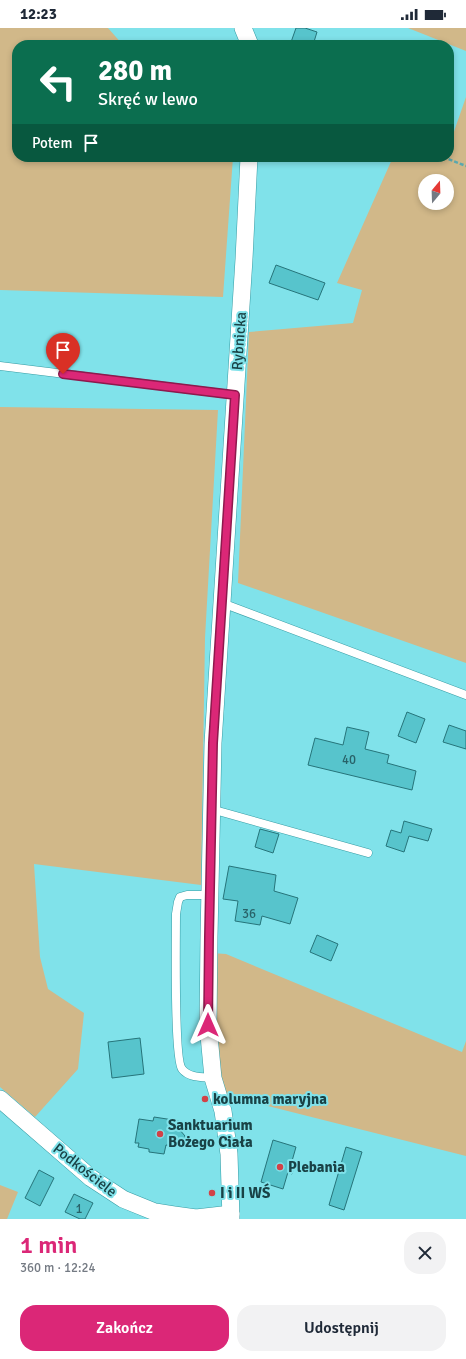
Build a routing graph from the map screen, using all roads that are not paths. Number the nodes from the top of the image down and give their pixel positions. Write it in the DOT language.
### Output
graph roads {
  1 [pos="243,28"];
  2 [pos="248,40"];
  3 [pos="249,162"];
  4 [pos="0,366"];
  5 [pos="235,395"];
  6 [pos="222,603"];
  7 [pos="466,695"];
  8 [pos="211,809"];
  9 [pos="368,853"];
  10 [pos="209,895"];
  11 [pos="213,1078"];
  12 [pos="0,1099"];
  13 [pos="231,1217"];
  1 -- 2 [label="street"];
  3 -- 5 [label="street, Rybnicka"];
  4 -- 5 [label="lane"];
  5 -- 6 [label="street, Rybnicka"];
  6 -- 7 [label="lane"];
  6 -- 8 [label="street, Rybnicka"];
  8 -- 9 [label="lane"];
  8 -- 10 [label="street, Rybnicka"];
  10 -- 11 [label="street, Rybnicka"];
  10 -- 11 [label="lane"];
  11 -- 13 [label="street, Rybnicka"];
  12 -- 13 [label="street, Podkościele"];
}
